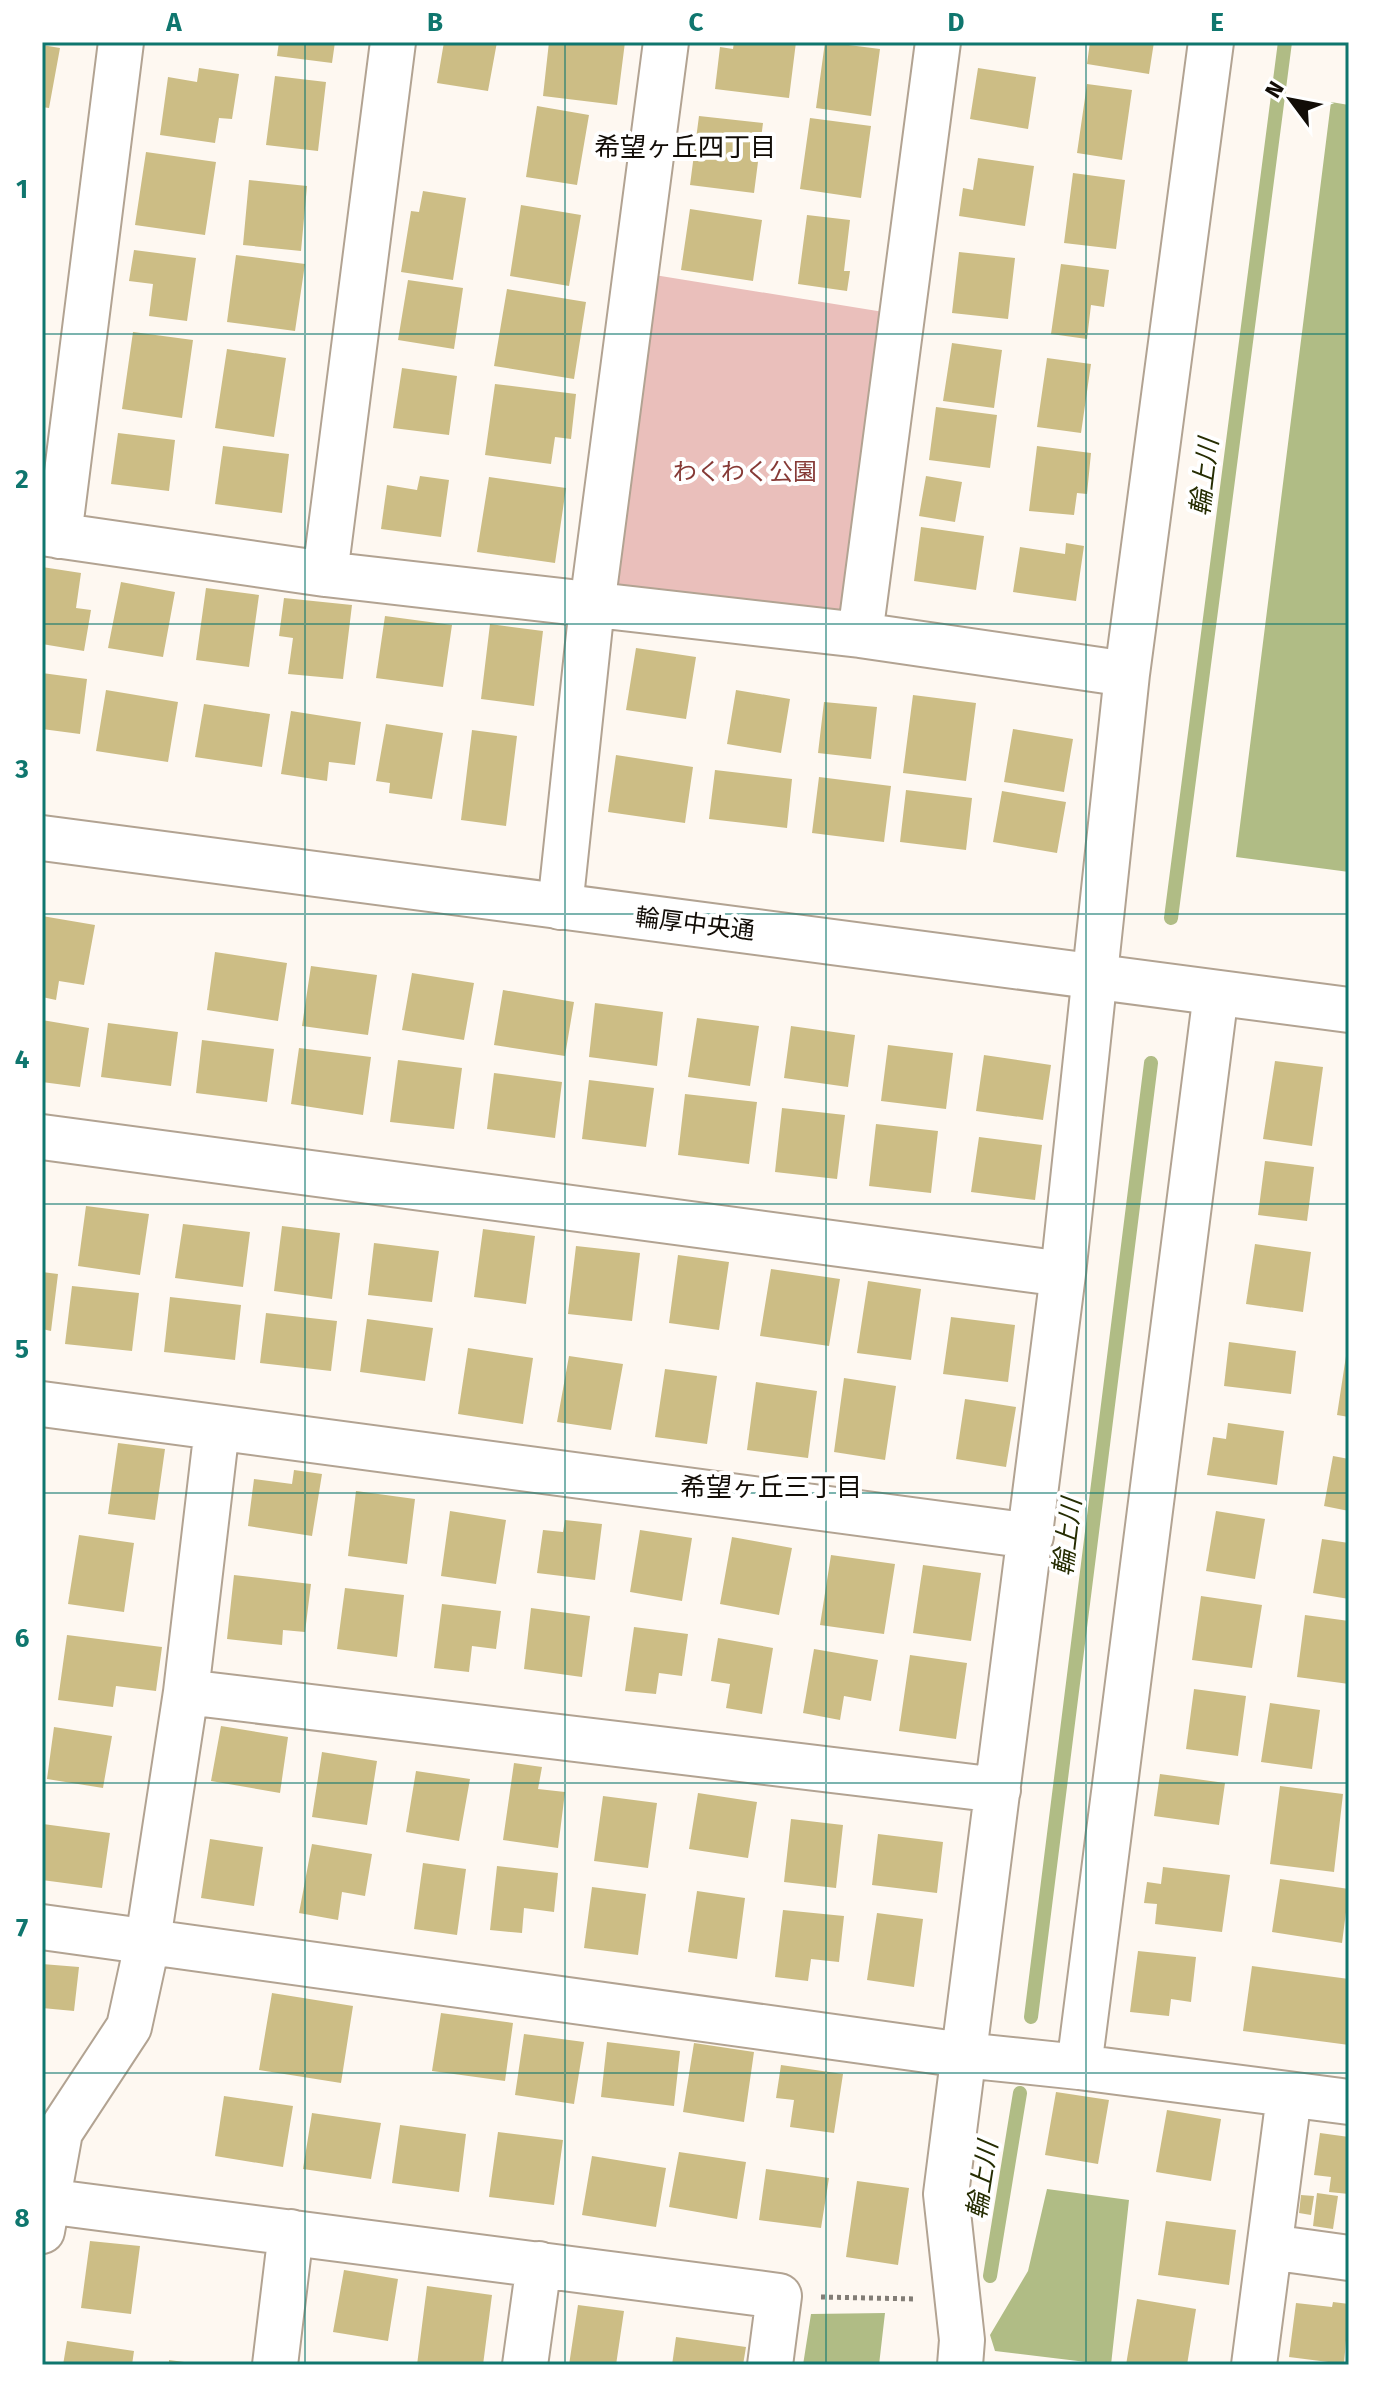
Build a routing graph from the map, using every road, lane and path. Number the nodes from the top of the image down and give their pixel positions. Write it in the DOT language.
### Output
graph roads {
  1 [pos="121,42"];
  2 [pos="393,42"];
  3 [pos="666,42"];
  4 [pos="938,42"];
  5 [pos="1211,42"];
  6 [pos="51,534"];
  7 [pos="325,574"];
  8 [pos="592,606"];
  9 [pos="860,635"];
  10 [pos="1127,674"];
  11 [pos="42,838"];
  12 [pos="560,907"];
  13 [pos="1094,975"];
  14 [pos="1216,993"];
  15 [pos="1349,1010"];
  16 [pos="42,1137"];
  17 [pos="1063,1274"];
  18 [pos="42,1404"];
  19 [pos="217,1428"];
  20 [pos="1031,1536"];
  21 [pos="186,1692"];
  22 [pos="998,1790"];
  23 [pos="42,1927"];
  24 [pos="148,1940"];
  25 [pos="963,2055"];
  26 [pos="1079,2067"];
  27 [pos="1289,2096"];
  28 [pos="1349,2102"];
  29 [pos="44,2216"];
  30 [pos="291,2232"];
  31 [pos="1270,2247"];
  32 [pos="1349,2258"];
  33 [pos="539,2264"];
  34 [pos="779,2296"];
  35 [pos="905,2299"];
  36 [pos="275,2365"];
  37 [pos="525,2365"];
  38 [pos="770,2365"];
  39 [pos="960,2365"];
  40 [pos="1254,2365"];
  1 -- 6 [label="street"];
  2 -- 7 [label="street"];
  3 -- 8 [label="street"];
  4 -- 9 [label="street"];
  5 -- 10 [label="street"];
  6 -- 7 [label="street"];
  7 -- 8 [label="street"];
  8 -- 9 [label="street"];
  8 -- 12 [label="street"];
  9 -- 10 [label="street"];
  10 -- 13 [label="street"];
  11 -- 12 [label="street, 輪厚中央通"];
  12 -- 13 [label="street, 輪厚中央通"];
  13 -- 14 [label="street, 輪厚中央通"];
  13 -- 17 [label="street"];
  14 -- 15 [label="street, 輪厚中央通"];
  14 -- 26 [label="street"];
  16 -- 17 [label="street"];
  17 -- 20 [label="street"];
  18 -- 19 [label="street"];
  19 -- 20 [label="street"];
  19 -- 21 [label="street"];
  20 -- 22 [label="street"];
  21 -- 22 [label="street"];
  21 -- 24 [label="street"];
  22 -- 25 [label="street"];
  23 -- 24 [label="street"];
  24 -- 25 [label="street"];
  24 -- 29 [label="street"];
  25 -- 26 [label="street"];
  25 -- 39 [label="street"];
  26 -- 27 [label="street"];
  27 -- 28 [label="street"];
  27 -- 31 [label="street"];
  29 -- 30 [label="street"];
  30 -- 33 [label="street"];
  30 -- 36 [label="street"];
  31 -- 32 [label="street"];
  31 -- 40 [label="street"];
  33 -- 34 [label="street"];
  33 -- 37 [label="street"];
  34 -- 35 [label="path"];
  34 -- 38 [label="street"];
}
